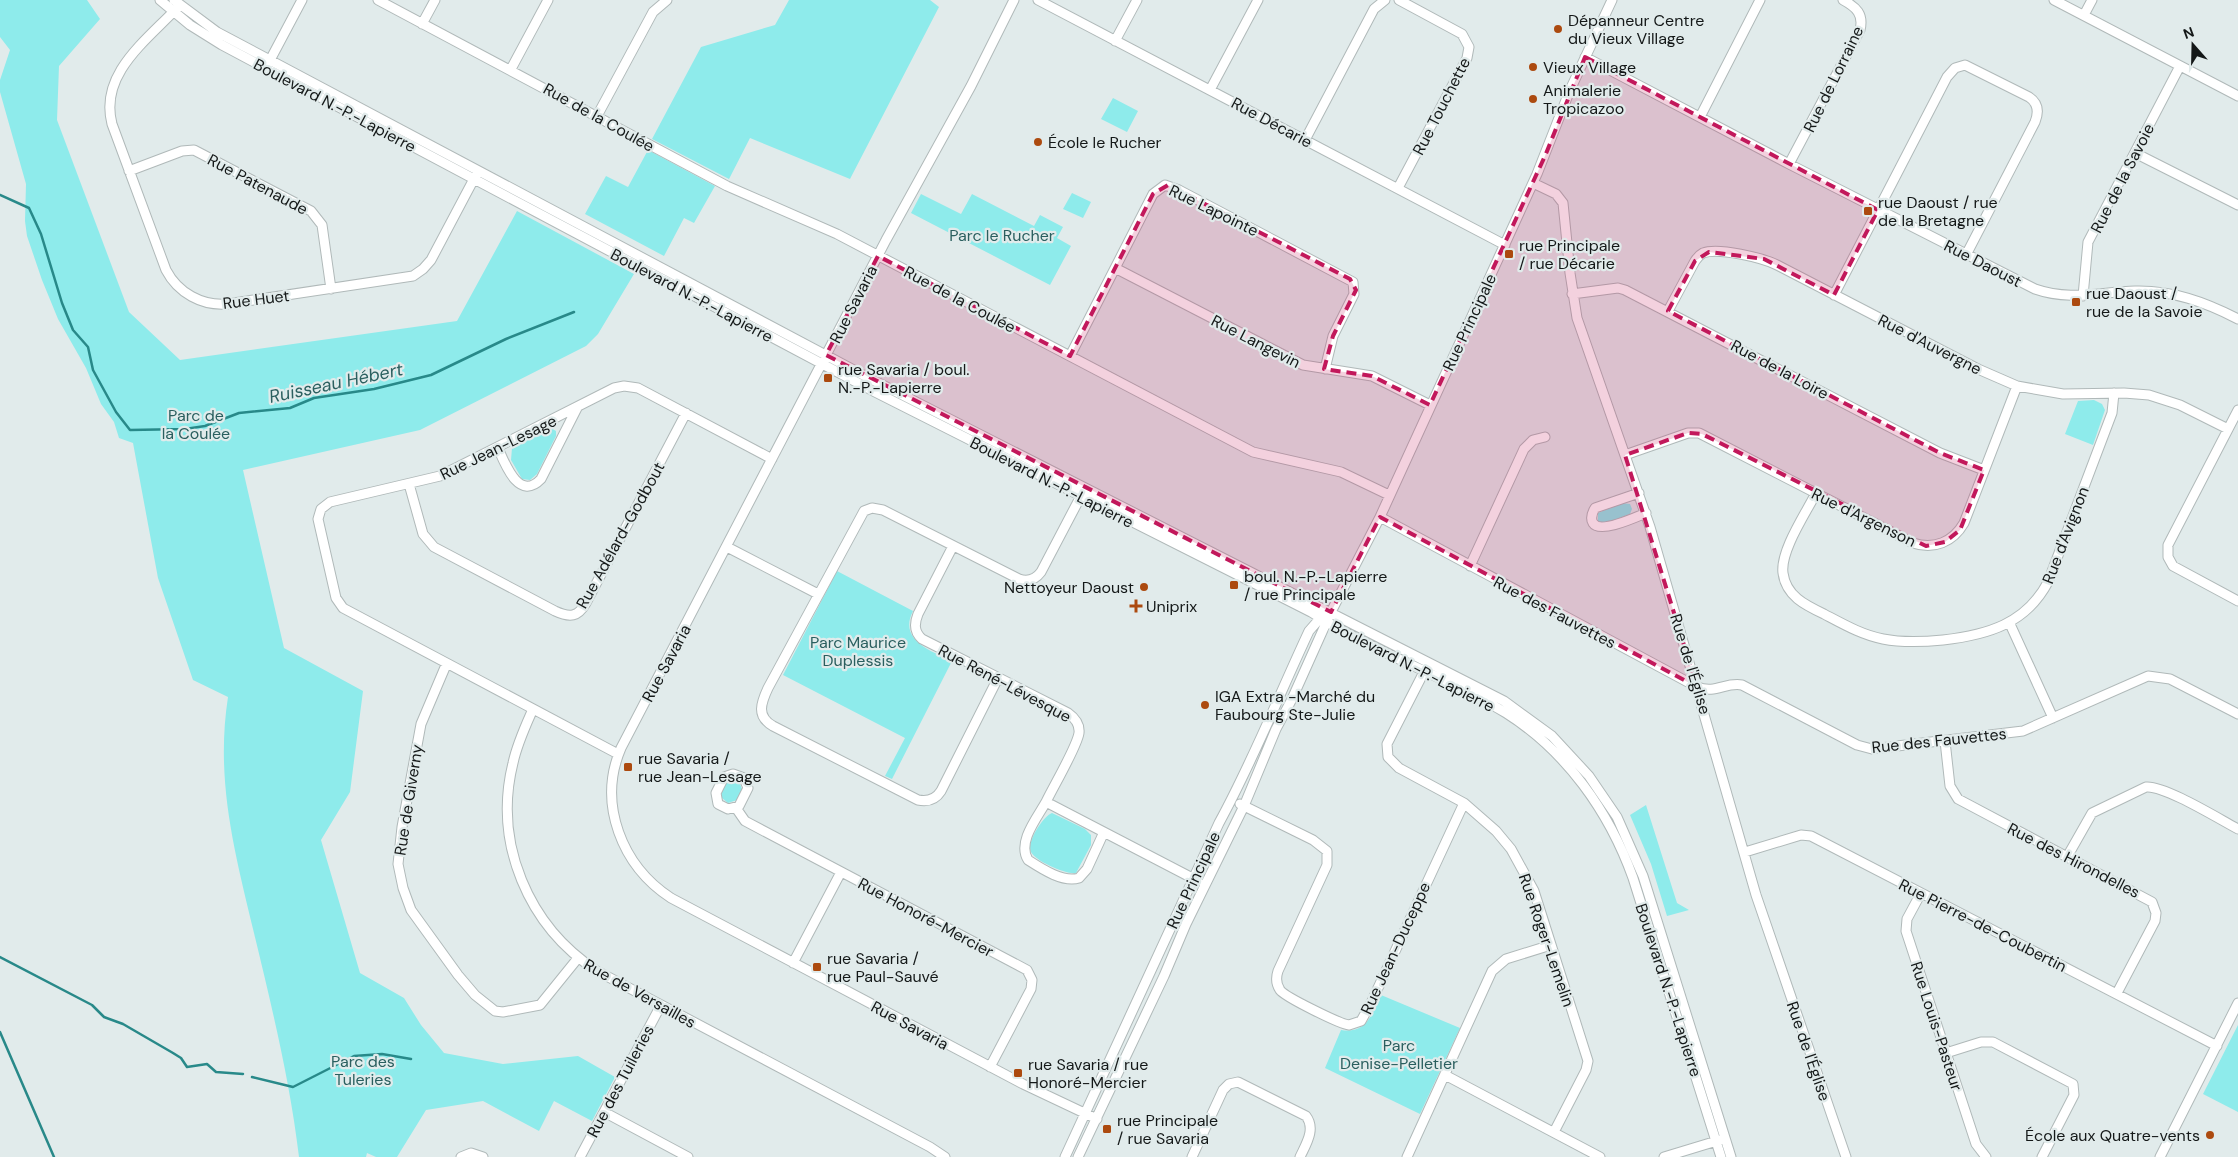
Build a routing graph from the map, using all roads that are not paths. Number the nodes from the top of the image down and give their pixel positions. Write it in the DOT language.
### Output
graph roads {
  1 [pos="160,0"];
  2 [pos="302,0"];
  3 [pos="378,0"];
  4 [pos="435,0"];
  5 [pos="548,0"];
  6 [pos="667,0"];
  7 [pos="1014,0"];
  8 [pos="1038,0"];
  9 [pos="1137,0"];
  10 [pos="1258,0"];
  11 [pos="1386,0"];
  12 [pos="1399,0"];
  13 [pos="1612,0"];
  14 [pos="1760,0"];
  15 [pos="1843,0"];
  16 [pos="2054,0"];
  17 [pos="2092,0"];
  18 [pos="175,6"];
  19 [pos="2084,15"];
  20 [pos="422,24"];
  21 [pos="1116,41"];
  22 [pos="1585,57"];
  23 [pos="268,64"];
  24 [pos="2180,66"];
  25 [pos="511,70"];
  26 [pos="1210,90"];
  27 [pos="2238,96"];
  28 [pos="597,116"];
  29 [pos="1700,117"];
  30 [pos="1305,140"];
  31 [pos="2135,153"];
  32 [pos="1789,164"];
  33 [pos="129,171"];
  34 [pos="476,175"];
  35 [pos="1533,183"];
  36 [pos="1398,188"];
  37 [pos="2238,206"];
  38 [pos="1878,210"];
  39 [pos="1505,245"];
  40 [pos="1966,254"];
  41 [pos="878,256"];
  42 [pos="1115,268"];
  43 [pos="331,289"];
  44 [pos="1572,294"];
  45 [pos="1834,295"];
  46 [pos="2083,296"];
  47 [pos="1668,311"];
  48 [pos="2238,319"];
  49 [pos="826,355"];
  50 [pos="1070,356"];
  51 [pos="822,364"];
  52 [pos="1325,369"];
  53 [pos="2017,386"];
  54 [pos="2114,393"];
  55 [pos="1430,405"];
  56 [pos="577,407"];
  57 [pos="2238,410"];
  58 [pos="686,412"];
  59 [pos="2228,429"];
  60 [pos="1545,437"];
  61 [pos="498,448"];
  62 [pos="1625,455"];
  63 [pos="772,459"];
  64 [pos="1984,470"];
  65 [pos="409,484"];
  66 [pos="1083,492"];
  67 [pos="1638,492"];
  68 [pos="1816,493"];
  69 [pos="1389,495"];
  70 [pos="1646,513"];
  71 [pos="1380,517"];
  72 [pos="953,546"];
  73 [pos="727,547"];
  74 [pos="1470,566"];
  75 [pos="818,594"];
  76 [pos="2238,601"];
  77 [pos="1331,612"];
  78 [pos="1323,620"];
  79 [pos="2010,624"];
  80 [pos="446,665"];
  81 [pos="1427,667"];
  82 [pos="998,678"];
  83 [pos="1698,686"];
  84 [pos="533,710"];
  85 [pos="2238,714"];
  86 [pos="2053,718"];
  87 [pos="1944,741"];
  88 [pos="618,754"];
  89 [pos="1232,800"];
  90 [pos="1046,802"];
  91 [pos="1464,803"];
  92 [pos="1244,806"];
  93 [pos="736,808"];
  94 [pos="2238,829"];
  95 [pos="1104,832"];
  96 [pos="1744,852"];
  97 [pos="2067,856"];
  98 [pos="841,872"];
  99 [pos="1194,879"];
  100 [pos="1204,884"];
  101 [pos="1921,893"];
  102 [pos="1551,945"];
  103 [pos="578,958"];
  104 [pos="793,963"];
  105 [pos="2117,993"];
  106 [pos="2238,1003"];
  107 [pos="661,1005"];
  108 [pos="2217,1046"];
  109 [pos="1946,1053"];
  110 [pos="990,1067"];
  111 [pos="1445,1075"];
  112 [pos="604,1112"];
  113 [pos="1085,1114"];
  114 [pos="1096,1119"];
  115 [pos="1554,1132"];
  116 [pos="1721,1139"];
  117 [pos="461,1157"];
  118 [pos="483,1157"];
  119 [pos="580,1157"];
  120 [pos="688,1157"];
  121 [pos="945,1157"];
  122 [pos="1065,1157"];
  123 [pos="1078,1157"];
  124 [pos="1192,1157"];
  125 [pos="1300,1157"];
  126 [pos="1407,1157"];
  127 [pos="1600,1157"];
  128 [pos="1664,1157"];
  129 [pos="1721,1157"];
  130 [pos="1731,1157"];
  131 [pos="1846,1157"];
  132 [pos="1986,1157"];
  133 [pos="2042,1157"];
  134 [pos="2160,1157"];
  1 -- 18 [label="street, Boulevard N.-P.-Lapierre"];
  2 -- 23 [label="street"];
  3 -- 20 [label="street, Rue de la Coulée"];
  4 -- 20 [label="street"];
  5 -- 25 [label="street"];
  6 -- 28 [label="street"];
  7 -- 41 [label="street, Rue Savaria"];
  8 -- 21 [label="street, Rue Décarie"];
  9 -- 21 [label="street"];
  10 -- 26 [label="street"];
  11 -- 30 [label="street"];
  12 -- 36 [label="street, Rue Touchette"];
  13 -- 22 [label="street, Rue Principale"];
  14 -- 29 [label="street"];
  15 -- 32 [label="street, Rue de Lorraine"];
  16 -- 19 [label="street"];
  17 -- 19 [label="street"];
  18 -- 23 [label="street, Boulevard N.-P.-Lapierre"];
  18 -- 33 [label="street, Rue Huet"];
  19 -- 24 [label="street"];
  20 -- 25 [label="street, Rue de la Coulée"];
  21 -- 26 [label="street, Rue Décarie"];
  22 -- 29 [label="street, Rue Daoust"];
  22 -- 35 [label="street, Rue Principale"];
  23 -- 34 [label="street, Boulevard N.-P.-Lapierre"];
  24 -- 27 [label="street"];
  24 -- 31 [label="street, Rue de la Savoie"];
  25 -- 28 [label="street, Rue de la Coulée"];
  26 -- 30 [label="street, Rue Décarie"];
  28 -- 41 [label="street, Rue de la Coulée"];
  29 -- 32 [label="street, Rue Daoust"];
  30 -- 36 [label="street, Rue Décarie"];
  31 -- 37 [label="street"];
  31 -- 46 [label="street, Rue de la Savoie"];
  32 -- 38 [label="street, Rue Daoust"];
  33 -- 43 [label="street, Rue Patenaude"];
  33 -- 43 [label="street, Rue Huet"];
  34 -- 43 [label="street, Rue Huet"];
  34 -- 49 [label="street, Boulevard N.-P.-Lapierre"];
  34 -- 51 [label="street, Boulevard N.-P.-Lapierre"];
  35 -- 39 [label="street, Rue Principale"];
  35 -- 44 [label="street, Rue de l'Église"];
  36 -- 39 [label="street, Rue Décarie"];
  38 -- 40 [label="street, Rue Daoust"];
  38 -- 40 [label="street"];
  38 -- 45 [label="street"];
  39 -- 55 [label="street, Rue Principale"];
  40 -- 46 [label="street, Rue Daoust"];
  41 -- 49 [label="street, Rue Savaria"];
  41 -- 50 [label="street, Rue de la Coulée"];
  42 -- 50 [label="street, Rue Lapointe"];
  42 -- 52 [label="street, Rue Langevin"];
  42 -- 52 [label="street, Rue Lapointe"];
  44 -- 47 [label="street, Rue de la Loire"];
  44 -- 62 [label="street, Rue de l'Église"];
  45 -- 47 [label="street, Rue d'Auvergne"];
  45 -- 53 [label="street, Rue d'Auvergne"];
  46 -- 48 [label="street, Rue Daoust"];
  47 -- 64 [label="street, Rue de la Loire"];
  49 -- 51 [label="street, Rue Savaria"];
  49 -- 66 [label="street, Boulevard N.-P.-Lapierre"];
  50 -- 69 [label="street, Rue de la Coulée"];
  51 -- 63 [label="street, Rue Savaria"];
  51 -- 66 [label="street, Boulevard N.-P.-Lapierre"];
  52 -- 55 [label="street, Rue Langevin"];
  53 -- 54 [label="street, Rue d'Auvergne"];
  53 -- 64 [label="street, Rue d'Argenson"];
  54 -- 59 [label="street, Rue d'Auvergne"];
  54 -- 79 [label="street, Rue d'Avignon"];
  55 -- 69 [label="street, Rue Principale"];
  56 -- 58 [label="street, Rue Jean-Lesage"];
  56 -- 61 [label="street, Rue Jean-Lesage"];
  56 -- 61 [label="street"];
  57 -- 59 [label="street"];
  58 -- 63 [label="street, Rue Jean-Lesage"];
  58 -- 65 [label="street, Rue Adélard-Godbout"];
  59 -- 76 [label="street"];
  60 -- 74 [label="street"];
  61 -- 65 [label="street, Rue Jean-Lesage"];
  62 -- 67 [label="street, Rue de l'Église"];
  62 -- 68 [label="street, Rue d'Argenson"];
  63 -- 73 [label="street, Rue Savaria"];
  64 -- 68 [label="street, Rue d'Argenson"];
  65 -- 80 [label="street, Rue Jean-Lesage"];
  66 -- 72 [label="street"];
  66 -- 77 [label="street, Boulevard N.-P.-Lapierre"];
  66 -- 78 [label="street, Boulevard N.-P.-Lapierre"];
  67 -- 70 [label="street, Rue de l'Église"];
  67 -- 70 [label="street"];
  68 -- 79 [label="street, Rue d'Avignon"];
  69 -- 71 [label="street, Rue Principale"];
  70 -- 83 [label="street, Rue de l'Église"];
  71 -- 74 [label="street, Rue des Fauvettes"];
  71 -- 77 [label="street, Rue Principale"];
  72 -- 75 [label="street"];
  72 -- 82 [label="street, Rue René-Lévesque"];
  73 -- 75 [label="street"];
  73 -- 88 [label="street, Rue Savaria"];
  74 -- 83 [label="street, Rue des Fauvettes"];
  75 -- 82 [label="street"];
  77 -- 78 [label="street, Rue Principale"];
  77 -- 81 [label="street, Boulevard N.-P.-Lapierre"];
  78 -- 81 [label="street, Boulevard N.-P.-Lapierre"];
  78 -- 89 [label="street, Rue Principale"];
  78 -- 92 [label="street, Rue Principale"];
  79 -- 86 [label="street"];
  80 -- 84 [label="street, Rue Jean-Lesage"];
  80 -- 103 [label="street, Rue de Giverny"];
  81 -- 91 [label="street, Rue Roger-Lemelin"];
  81 -- 116 [label="street, Boulevard N.-P.-Lapierre"];
  82 -- 90 [label="street, Rue René-Lévesque"];
  83 -- 87 [label="street, Rue des Fauvettes"];
  83 -- 96 [label="street, Rue de l'Église"];
  84 -- 88 [label="street, Rue Jean-Lesage"];
  84 -- 103 [label="street, Rue de Versailles"];
  85 -- 86 [label="street, Rue des Fauvettes"];
  86 -- 87 [label="street, Rue des Fauvettes"];
  87 -- 97 [label="street, Rue des Hirondelles"];
  88 -- 104 [label="street, Rue Savaria"];
  89 -- 92 [label="street, Rue Jean-Duceppe"];
  89 -- 99 [label="street, Rue Principale"];
  90 -- 95 [label="street"];
  90 -- 95 [label="street, Rue René-Lévesque"];
  91 -- 92 [label="street, Rue Jean-Duceppe"];
  91 -- 102 [label="street, Rue Roger-Lemelin"];
  92 -- 100 [label="street, Rue Principale"];
  93 -- 98 [label="street, Rue Honoré-Mercier"];
  94 -- 97 [label="street"];
  95 -- 99 [label="street"];
  96 -- 101 [label="street, Rue Pierre-de-Coubertin"];
  96 -- 131 [label="street, Rue de l'Église"];
  97 -- 105 [label="street, Rue des Hirondelles"];
  98 -- 104 [label="street"];
  98 -- 110 [label="street, Rue Honoré-Mercier"];
  99 -- 100 [label="street"];
  99 -- 113 [label="street, Rue Principale"];
  100 -- 114 [label="street, Rue Principale"];
  101 -- 105 [label="street, Rue Pierre-de-Coubertin"];
  101 -- 109 [label="street, Rue Louis-Pasteur"];
  102 -- 111 [label="street"];
  102 -- 115 [label="street, Rue Roger-Lemelin"];
  103 -- 107 [label="street, Rue de Versailles"];
  104 -- 110 [label="street, Rue Savaria"];
  105 -- 108 [label="street, Rue Pierre-de-Coubertin"];
  106 -- 108 [label="street"];
  107 -- 112 [label="street, Rue des Tuileries"];
  107 -- 121 [label="street, Rue de Versailles"];
  108 -- 134 [label="street"];
  109 -- 132 [label="street, Rue Louis-Pasteur"];
  109 -- 133 [label="street"];
  110 -- 113 [label="street, Rue Savaria"];
  111 -- 115 [label="street"];
  111 -- 126 [label="street"];
  112 -- 119 [label="street, Rue des Tuileries"];
  112 -- 120 [label="street"];
  113 -- 114 [label="street, Rue Savaria"];
  113 -- 122 [label="street, Rue Principale"];
  114 -- 123 [label="street, Rue Principale"];
  115 -- 127 [label="street"];
  116 -- 128 [label="street"];
  116 -- 129 [label="street, Boulevard N.-P.-Lapierre"];
  116 -- 130 [label="street, Boulevard N.-P.-Lapierre"];
  117 -- 118 [label="street"];
  124 -- 125 [label="street"];
}
